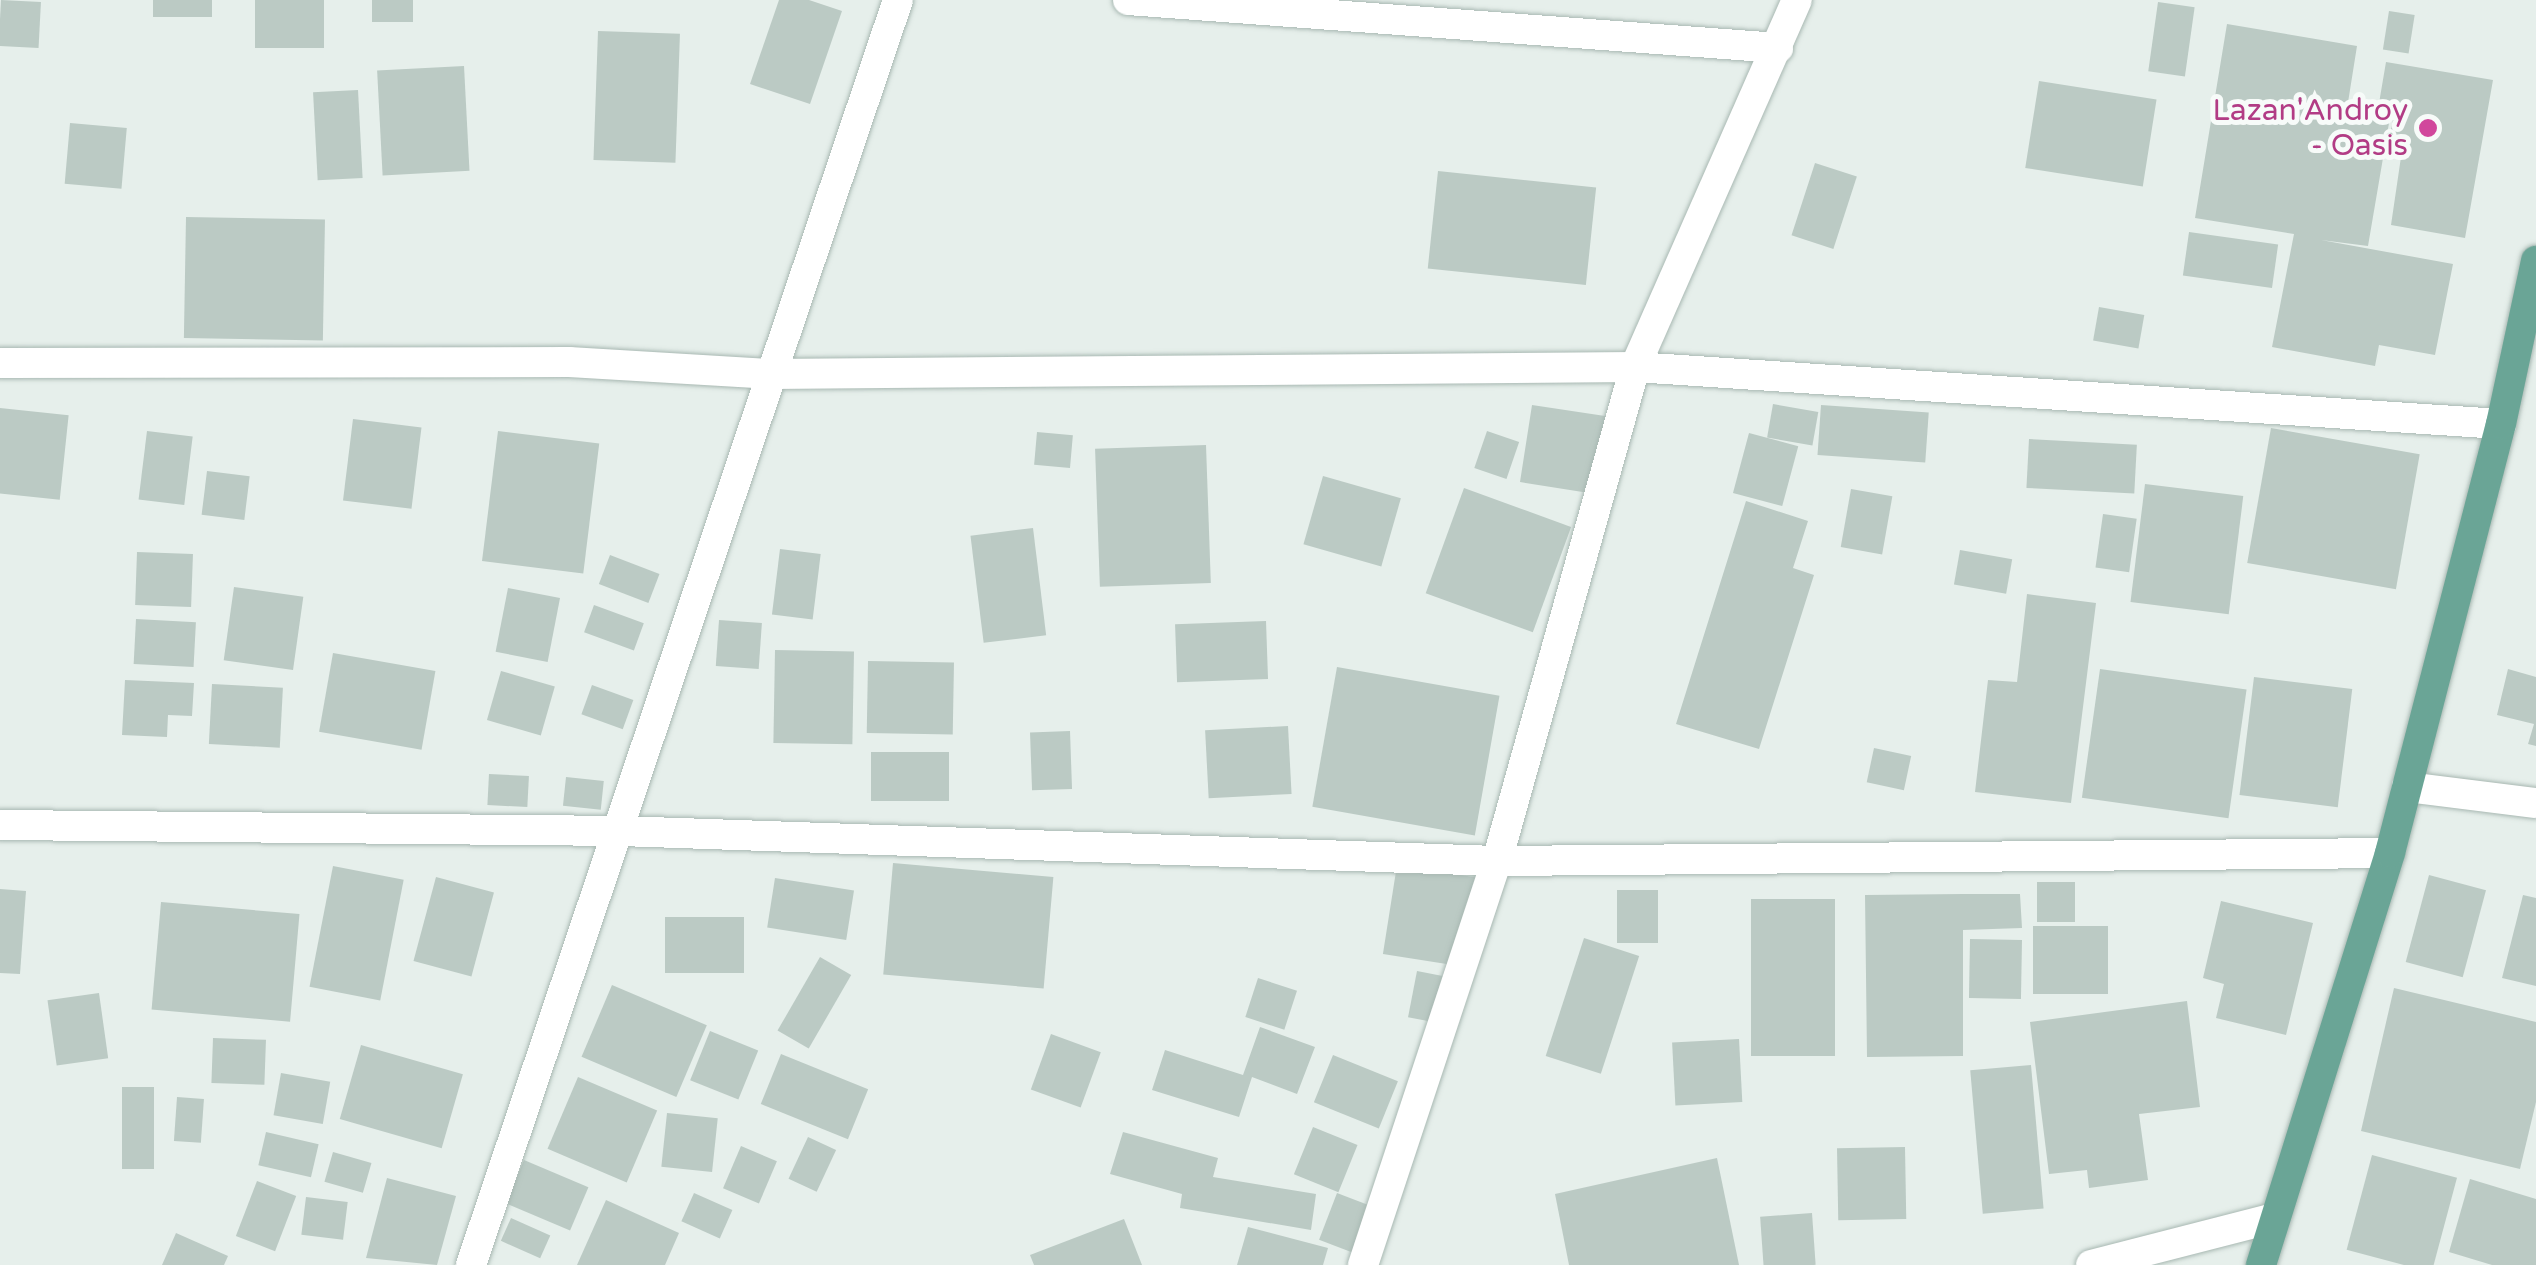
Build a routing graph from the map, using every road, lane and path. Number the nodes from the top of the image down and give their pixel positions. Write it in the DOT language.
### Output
graph roads {
  1 [pos="898,0"];
  2 [pos="1128,0"];
  3 [pos="1797,0"];
  4 [pos="1778,48"];
  5 [pos="2536,261"];
  6 [pos="0,363"];
  7 [pos="1635,366"];
  8 [pos="769,374"];
  9 [pos="2501,424"];
  10 [pos="2407,787"];
  11 [pos="2536,803"];
  12 [pos="0,824"];
  13 [pos="620,830"];
  14 [pos="2390,853"];
  15 [pos="1497,861"];
  16 [pos="2274,1218"];
  17 [pos="471,1265"];
  18 [pos="1363,1265"];
  19 [pos="2091,1265"];
  20 [pos="2260,1265"];
  1 -- 8 [label="street"];
  2 -- 4 [label="street"];
  3 -- 4 [label="street"];
  4 -- 7 [label="street"];
  5 -- 9 [label="main road"];
  6 -- 8 [label="street"];
  7 -- 8 [label="street"];
  7 -- 9 [label="street"];
  7 -- 15 [label="street"];
  8 -- 13 [label="street"];
  9 -- 10 [label="main road"];
  10 -- 11 [label="street"];
  10 -- 14 [label="main road"];
  12 -- 13 [label="street"];
  13 -- 15 [label="street"];
  13 -- 17 [label="street"];
  14 -- 15 [label="street"];
  14 -- 16 [label="main road"];
  15 -- 18 [label="street"];
  16 -- 19 [label="street"];
  16 -- 20 [label="main road"];
}
